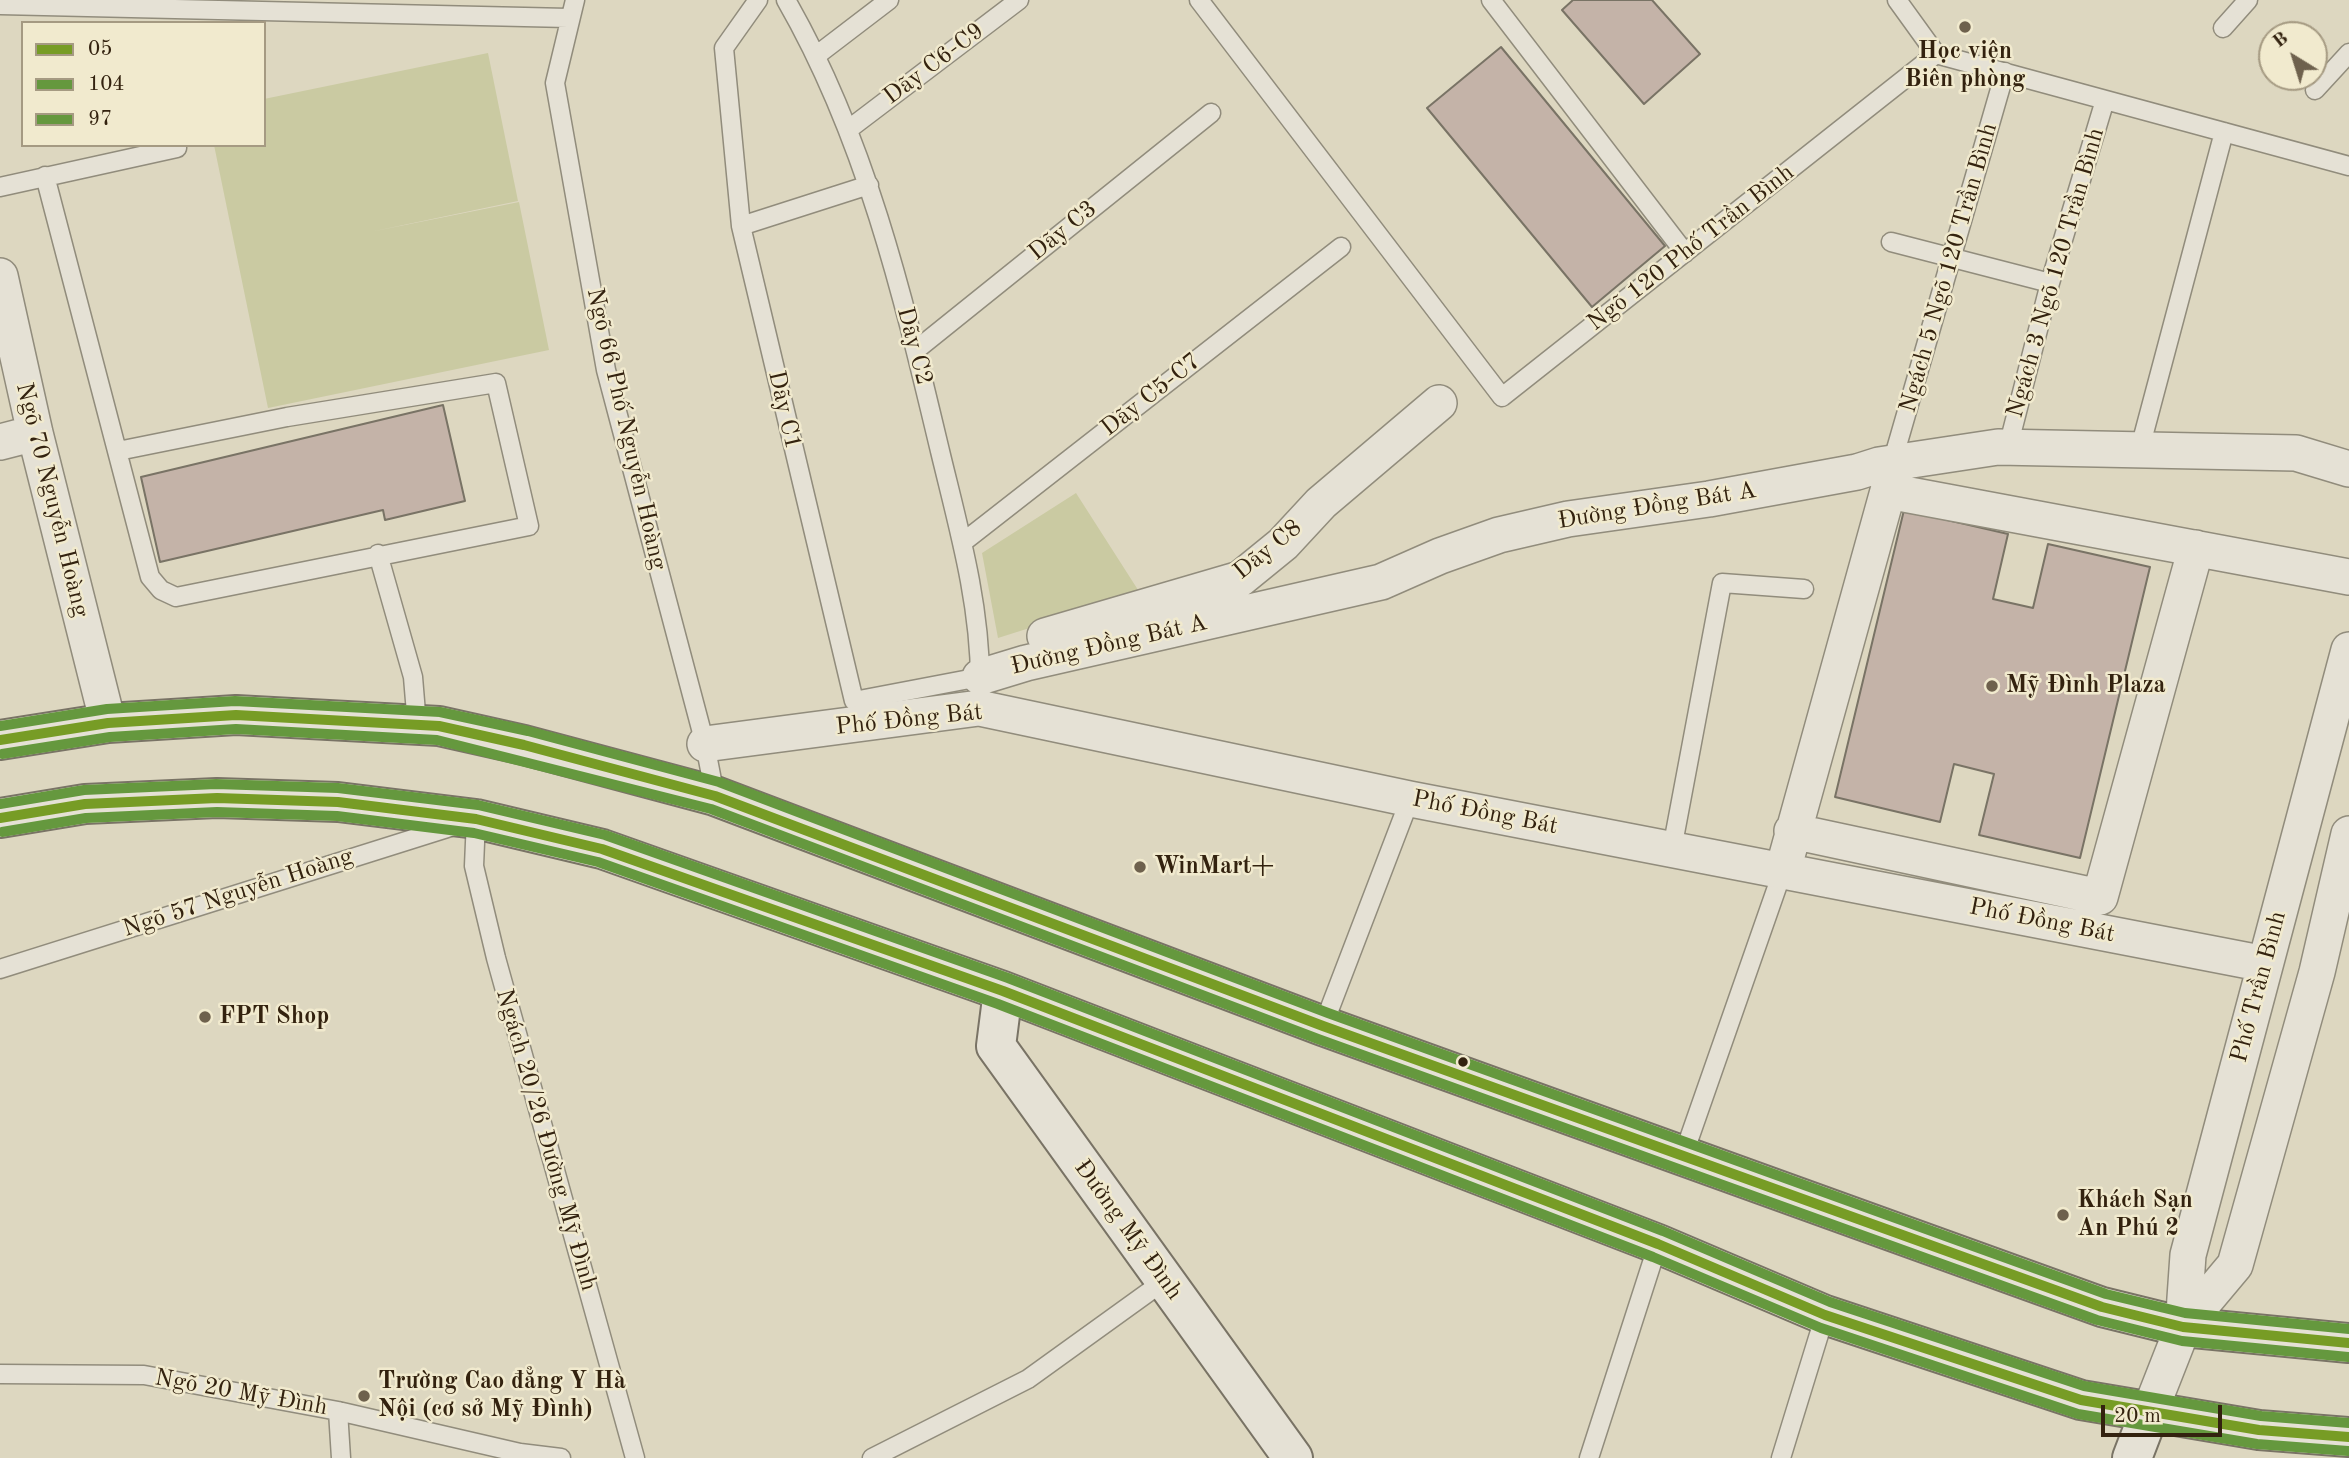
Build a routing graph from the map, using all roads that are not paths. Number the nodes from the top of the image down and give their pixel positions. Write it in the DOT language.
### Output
graph roads {
  1 [pos="575,0"];
  2 [pos="758,0"];
  3 [pos="786,0"];
  4 [pos="889,0"];
  5 [pos="1020,0"];
  6 [pos="1199,0"];
  7 [pos="1491,0"];
  8 [pos="1897,0"];
  9 [pos="2248,0"];
  10 [pos="0,5"];
  11 [pos="568,18"];
  12 [pos="2223,28"];
  13 [pos="2349,53"];
  14 [pos="1936,54"];
  15 [pos="817,55"];
  16 [pos="2004,72"];
  17 [pos="2328,76"];
  18 [pos="2105,100"];
  19 [pos="1211,113"];
  20 [pos="849,129"];
  21 [pos="2224,132"];
  22 [pos="177,148"];
  23 [pos="2349,166"];
  24 [pos="45,176"];
  25 [pos="869,185"];
  26 [pos="0,187"];
  27 [pos="741,226"];
  28 [pos="1891,242"];
  29 [pos="1341,247"];
  30 [pos="1685,253"];
  31 [pos="1953,257"];
  32 [pos="0,276"];
  33 [pos="2050,283"];
  34 [pos="916,350"];
  35 [pos="1439,403"];
  36 [pos="35,433"];
  37 [pos="0,442"];
  38 [pos="2008,447"];
  39 [pos="2140,448"];
  40 [pos="118,451"];
  41 [pos="1892,463"];
  42 [pos="2349,468"];
  43 [pos="962,543"];
  44 [pos="2196,548"];
  45 [pos="378,554"];
  46 [pos="2349,577"];
  47 [pos="1804,590"];
  48 [pos="2349,650"];
  49 [pos="979,679"];
  50 [pos="108,723"];
  51 [pos="417,725"];
  52 [pos="0,740"];
  53 [pos="705,744"];
  54 [pos="715,796"];
  55 [pos="1410,799"];
  56 [pos="0,818"];
  57 [pos="476,819"];
  58 [pos="1792,831"];
  59 [pos="1672,849"];
  60 [pos="2347,851"];
  61 [pos="1783,870"];
  62 [pos="2265,964"];
  63 [pos="0,969"];
  64 [pos="1003,991"];
  65 [pos="1323,1026"];
  66 [pos="1683,1156"];
  67 [pos="1658,1244"];
  68 [pos="1164,1281"];
  69 [pos="1825,1315"];
  70 [pos="2183,1327"];
  71 [pos="2349,1343"];
  72 [pos="0,1374"];
  73 [pos="338,1411"];
  74 [pos="2150,1411"];
  75 [pos="2349,1437"];
  76 [pos="341,1458"];
  77 [pos="561,1458"];
  78 [pos="635,1458"];
  79 [pos="872,1458"];
  80 [pos="1293,1458"];
  81 [pos="1589,1458"];
  82 [pos="1781,1458"];
  83 [pos="2132,1458"];
  1 -- 11 [label="lane, Ngõ 66 Phố Nguyễn Hoàng"];
  2 -- 27 [label="lane, Dãy C1"];
  3 -- 15 [label="lane, Dãy C2"];
  4 -- 15 [label="lane"];
  5 -- 20 [label="lane, Dãy C6-C9"];
  6 -- 30 [label="lane, Ngõ 120 Phố Trần Bình"];
  7 -- 30 [label="lane"];
  8 -- 14 [label="lane"];
  9 -- 12 [label="lane"];
  10 -- 11 [label="lane"];
  11 -- 53 [label="lane, Ngõ 66 Phố Nguyễn Hoàng"];
  13 -- 17 [label="lane"];
  14 -- 16 [label="lane"];
  14 -- 30 [label="lane, Ngõ 120 Phố Trần Bình"];
  15 -- 20 [label="lane, Dãy C2"];
  16 -- 18 [label="lane"];
  16 -- 31 [label="lane, Ngách 5 Ngõ 120 Trần Bình"];
  18 -- 21 [label="lane"];
  18 -- 33 [label="lane, Ngách 3 Ngõ 120 Trần Bình"];
  19 -- 34 [label="lane, Dãy C3"];
  20 -- 25 [label="lane, Dãy C2"];
  21 -- 23 [label="lane"];
  21 -- 39 [label="lane"];
  22 -- 24 [label="lane"];
  24 -- 26 [label="lane"];
  24 -- 40 [label="lane"];
  25 -- 27 [label="lane"];
  25 -- 34 [label="lane, Dãy C2"];
  27 -- 49 [label="lane, Dãy C1"];
  28 -- 31 [label="lane"];
  29 -- 43 [label="lane, Dãy C5-C7"];
  31 -- 33 [label="lane"];
  31 -- 41 [label="lane, Ngách 5 Ngõ 120 Trần Bình"];
  32 -- 36 [label="street, Ngõ 70 Nguyễn Hoàng"];
  33 -- 38 [label="lane, Ngách 3 Ngõ 120 Trần Bình"];
  34 -- 43 [label="lane, Dãy C2"];
  35 -- 49 [label="street, Dãy C8"];
  36 -- 37 [label="street"];
  36 -- 50 [label="street, Ngõ 70 Nguyễn Hoàng"];
  38 -- 39 [label="street, Đường Đồng Bát A"];
  38 -- 41 [label="street, Đường Đồng Bát A"];
  39 -- 42 [label="street, Đường Đồng Bát A"];
  40 -- 45 [label="lane"];
  40 -- 45 [label="lane"];
  41 -- 49 [label="street, Đường Đồng Bát A"];
  43 -- 49 [label="lane, Dãy C2"];
  44 -- 46 [label="street"];
  44 -- 58 [label="street"];
  44 -- 58 [label="street"];
  45 -- 51 [label="lane"];
  47 -- 59 [label="lane"];
  48 -- 62 [label="street, Phố Trần Bình"];
  49 -- 53 [label="street, Phố Đồng Bát"];
  49 -- 55 [label="street, Phố Đồng Bát"];
  50 -- 51 [label="main road"];
  50 -- 52 [label="main road"];
  51 -- 54 [label="main road"];
  53 -- 54 [label="lane, Ngõ 66 Phố Nguyễn Hoàng"];
  54 -- 65 [label="main road"];
  55 -- 59 [label="street, Phố Đồng Bát"];
  55 -- 65 [label="lane"];
  56 -- 57 [label="main road"];
  57 -- 63 [label="lane, Ngõ 57 Nguyễn Hoàng"];
  57 -- 64 [label="main road"];
  57 -- 78 [label="lane, Ngách 20/26 Đường Mỹ Đình"];
  58 -- 61 [label="street"];
  59 -- 61 [label="street, Phố Đồng Bát"];
  60 -- 70 [label="street, Phố Trần Bình"];
  61 -- 62 [label="street, Phố Đồng Bát"];
  61 -- 66 [label="lane"];
  62 -- 70 [label="street, Phố Trần Bình"];
  64 -- 67 [label="main road"];
  64 -- 68 [label="main road, Đường Mỹ Đình"];
  65 -- 66 [label="main road"];
  66 -- 70 [label="main road"];
  67 -- 69 [label="main road"];
  67 -- 81 [label="lane"];
  68 -- 79 [label="lane"];
  68 -- 80 [label="main road, Đường Mỹ Đình"];
  69 -- 74 [label="main road"];
  69 -- 82 [label="lane"];
  70 -- 71 [label="main road"];
  70 -- 74 [label="street, Phố Trần Bình"];
  72 -- 73 [label="lane, Ngõ 20 Mỹ Đình"];
  73 -- 76 [label="lane"];
  73 -- 77 [label="lane, Ngõ 20 Mỹ Đình"];
  74 -- 75 [label="main road"];
  74 -- 83 [label="main road, Phố Trần Bình"];
}
